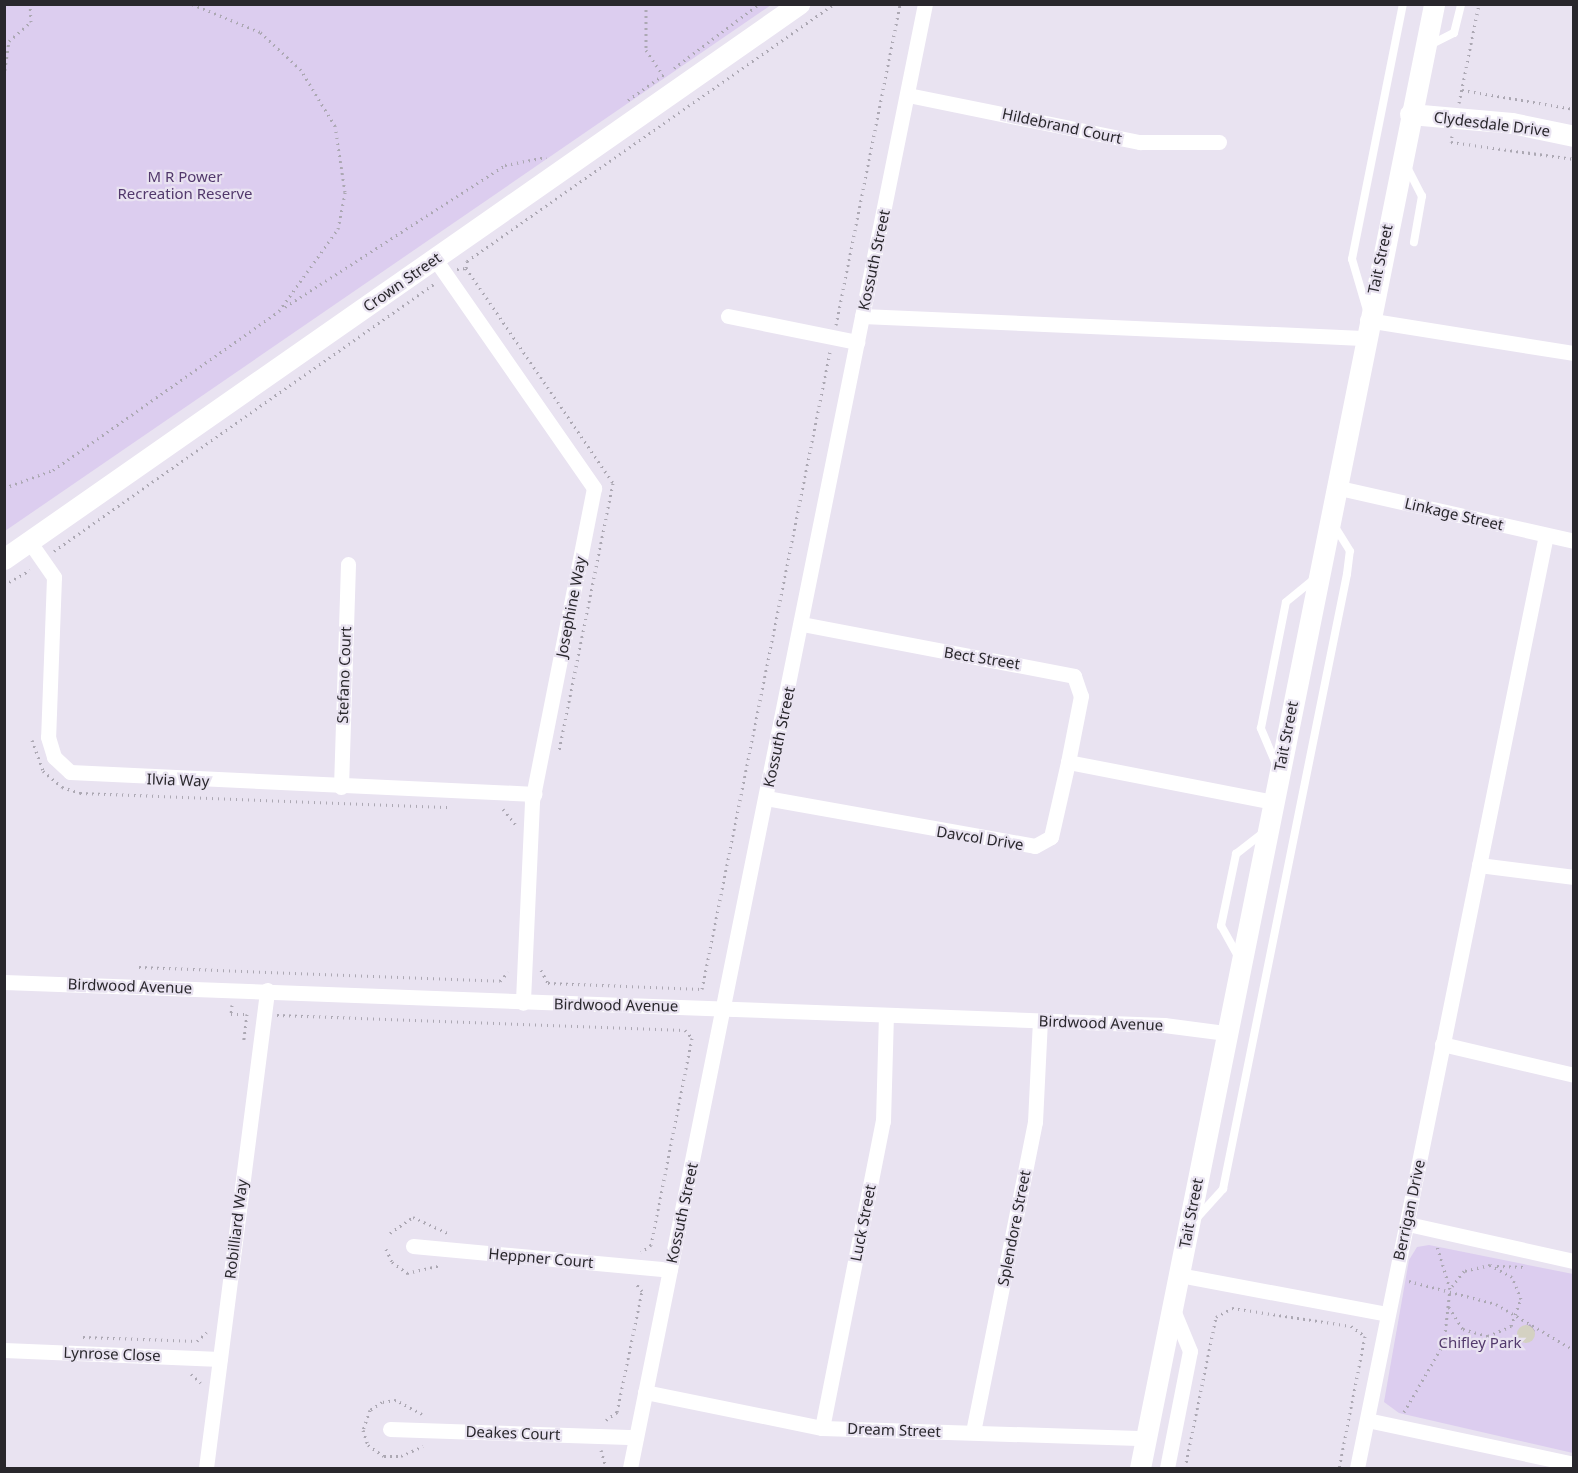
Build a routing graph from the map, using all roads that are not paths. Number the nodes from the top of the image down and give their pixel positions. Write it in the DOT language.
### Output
graph roads {
  1 [pos="799,4"];
  2 [pos="925,4"];
  3 [pos="1403,4"];
  4 [pos="1434,4"];
  5 [pos="1461,4"];
  6 [pos="1425,48"];
  7 [pos="908,95"];
  8 [pos="1410,114"];
  9 [pos="1574,136"];
  10 [pos="1219,142"];
  11 [pos="1403,151"];
  12 [pos="1414,242"];
  13 [pos="441,267"];
  14 [pos="729,316"];
  15 [pos="862,316"];
  16 [pos="1366,324"];
  17 [pos="857,342"];
  18 [pos="1574,353"];
  19 [pos="1335,487"];
  20 [pos="1330,519"];
  21 [pos="1546,536"];
  22 [pos="29,541"];
  23 [pos="1574,541"];
  24 [pos="4,559"];
  25 [pos="348,564"];
  26 [pos="802,624"];
  27 [pos="1068,762"];
  28 [pos="341,787"];
  29 [pos="534,794"];
  30 [pos="766,798"];
  31 [pos="1273,802"];
  32 [pos="1479,865"];
  33 [pos="1574,878"];
  34 [pos="4,982"];
  35 [pos="267,990"];
  36 [pos="523,1003"];
  37 [pos="724,1007"];
  38 [pos="886,1016"];
  39 [pos="1040,1021"];
  40 [pos="1226,1033"];
  41 [pos="1442,1044"];
  42 [pos="1574,1074"];
  43 [pos="1408,1224"];
  44 [pos="1189,1225"];
  45 [pos="413,1246"];
  46 [pos="1574,1261"];
  47 [pos="670,1270"];
  48 [pos="1179,1275"];
  49 [pos="1172,1307"];
  50 [pos="1387,1314"];
  51 [pos="4,1350"];
  52 [pos="220,1359"];
  53 [pos="645,1392"];
  54 [pos="1367,1420"];
  55 [pos="822,1428"];
  56 [pos="390,1429"];
  57 [pos="973,1432"];
  58 [pos="636,1437"];
  59 [pos="1146,1438"];
  60 [pos="1574,1464"];
  61 [pos="206,1468"];
  62 [pos="630,1468"];
  63 [pos="1140,1468"];
  64 [pos="1167,1468"];
  65 [pos="1357,1468"];
  1 -- 13 [label="street, Crown Street"];
  2 -- 7 [label="street, Kossuth Street"];
  3 -- 16 [label="lane"];
  4 -- 6 [label="street, Tait Street"];
  5 -- 6 [label="lane"];
  6 -- 8 [label="street, Tait Street"];
  7 -- 10 [label="street, Hildebrand Court"];
  7 -- 15 [label="street, Kossuth Street"];
  8 -- 9 [label="street, Clydesdale Drive"];
  8 -- 11 [label="street, Tait Street"];
  11 -- 12 [label="lane"];
  11 -- 16 [label="street, Tait Street"];
  13 -- 22 [label="street, Crown Street"];
  13 -- 29 [label="street, Josephine Way"];
  14 -- 17 [label="street"];
  15 -- 16 [label="street"];
  15 -- 17 [label="street, Kossuth Street"];
  16 -- 18 [label="street"];
  16 -- 19 [label="street, Tait Street"];
  17 -- 26 [label="street, Kossuth Street"];
  19 -- 20 [label="street, Tait Street"];
  19 -- 21 [label="street, Linkage Street"];
  20 -- 31 [label="street, Tait Street"];
  20 -- 44 [label="lane"];
  21 -- 23 [label="street, Linkage Street"];
  21 -- 32 [label="street, Berrigan Drive"];
  22 -- 24 [label="street, Crown Street"];
  22 -- 28 [label="street, Ilvia Way"];
  25 -- 28 [label="street, Stefano Court"];
  26 -- 27 [label="street, Bect Street"];
  26 -- 30 [label="street, Kossuth Street"];
  27 -- 30 [label="street, Davcol Drive"];
  27 -- 31 [label="street"];
  28 -- 29 [label="street, Ilvia Way"];
  29 -- 36 [label="street, Josephine Way"];
  30 -- 37 [label="street, Kossuth Street"];
  31 -- 40 [label="street, Tait Street"];
  32 -- 33 [label="street"];
  32 -- 41 [label="street, Berrigan Drive"];
  34 -- 35 [label="street, Birdwood Avenue"];
  35 -- 36 [label="street, Birdwood Avenue"];
  35 -- 52 [label="street, Robilliard Way"];
  36 -- 37 [label="street, Birdwood Avenue"];
  37 -- 38 [label="street, Birdwood Avenue"];
  37 -- 47 [label="street, Kossuth Street"];
  38 -- 39 [label="street, Birdwood Avenue"];
  38 -- 55 [label="street, Luck Street"];
  39 -- 40 [label="street, Birdwood Avenue"];
  39 -- 57 [label="street, Splendore Street"];
  40 -- 44 [label="street, Tait Street"];
  41 -- 42 [label="street"];
  41 -- 43 [label="street, Berrigan Drive"];
  43 -- 46 [label="street"];
  43 -- 50 [label="street, Berrigan Drive"];
  44 -- 48 [label="street, Tait Street"];
  45 -- 47 [label="street, Heppner Court"];
  47 -- 53 [label="street, Kossuth Street"];
  48 -- 49 [label="street, Tait Street"];
  48 -- 50 [label="street"];
  49 -- 59 [label="street, Tait Street"];
  49 -- 64 [label="street"];
  50 -- 54 [label="street, Berrigan Drive"];
  51 -- 52 [label="street, Lynrose Close"];
  52 -- 61 [label="street, Robilliard Way"];
  53 -- 55 [label="street, Dream Street"];
  53 -- 58 [label="street, Kossuth Street"];
  54 -- 60 [label="street"];
  54 -- 65 [label="street, Berrigan Drive"];
  55 -- 57 [label="street, Dream Street"];
  56 -- 58 [label="street, Deakes Court"];
  57 -- 59 [label="street, Dream Street"];
  58 -- 62 [label="street, Kossuth Street"];
  59 -- 63 [label="street, Tait Street"];
}
